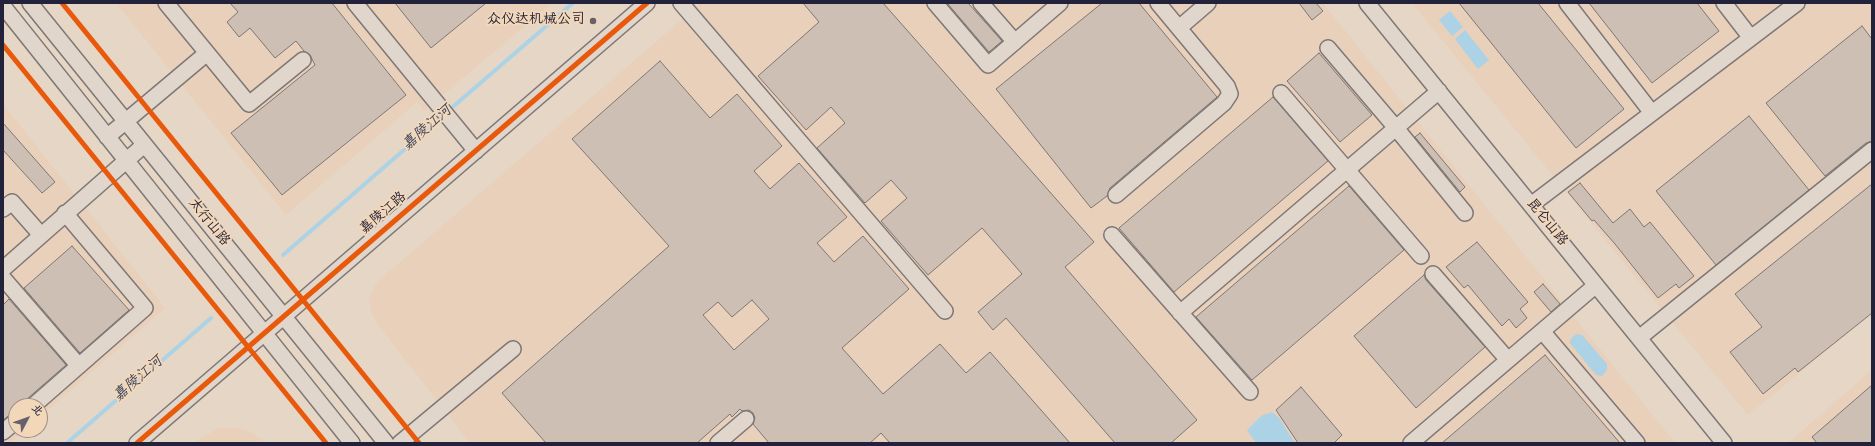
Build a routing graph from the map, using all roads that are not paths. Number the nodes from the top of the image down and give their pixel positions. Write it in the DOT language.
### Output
graph roads {
  1 [pos="30,3"];
  2 [pos="166,3"];
  3 [pos="355,3"];
  4 [pos="647,3"];
  5 [pos="681,3"];
  6 [pos="935,3"];
  7 [pos="981,3"];
  8 [pos="1060,3"];
  9 [pos="1158,3"];
  10 [pos="1208,3"];
  11 [pos="1367,3"];
  12 [pos="1567,3"];
  13 [pos="1724,3"];
  14 [pos="1797,3"];
  15 [pos="3,6"];
  16 [pos="1179,28"];
  17 [pos="1751,38"];
  18 [pos="1015,42"];
  19 [pos="1328,48"];
  20 [pos="207,53"];
  21 [pos="303,60"];
  22 [pos="1439,91"];
  23 [pos="1281,93"];
  24 [pos="1652,113"];
  25 [pos="125,121"];
  26 [pos="1396,128"];
  27 [pos="107,137"];
  28 [pos="144,145"];
  29 [pos="1872,150"];
  30 [pos="476,151"];
  31 [pos="126,160"];
  32 [pos="1347,170"];
  33 [pos="1116,195"];
  34 [pos="1531,205"];
  35 [pos="3,209"];
  36 [pos="65,213"];
  37 [pos="1465,213"];
  38 [pos="41,235"];
  39 [pos="1112,235"];
  40 [pos="1421,256"];
  41 [pos="3,269"];
  42 [pos="1433,274"];
  43 [pos="3,278"];
  44 [pos="1596,285"];
  45 [pos="945,311"];
  46 [pos="1180,313"];
  47 [pos="284,317"];
  48 [pos="1542,331"];
  49 [pos="264,334"];
  50 [pos="1639,338"];
  51 [pos="513,349"];
  52 [pos="1508,360"];
  53 [pos="79,366"];
  54 [pos="1250,392"];
  55 [pos="42,398"];
  56 [pos="746,419"];
  57 [pos="137,443"];
  58 [pos="352,443"];
  59 [pos="386,443"];
  60 [pos="400,443"];
  61 [pos="718,443"];
  62 [pos="1411,443"];
  63 [pos="1637,443"];
  64 [pos="1724,443"];
  1 -- 25 [label="street, 太行山路"];
  2 -- 20 [label="street"];
  3 -- 30 [label="street"];
  4 -- 30 [label="street, 嘉陵江路"];
  5 -- 45 [label="street"];
  6 -- 18 [label="street"];
  7 -- 18 [label="street"];
  8 -- 18 [label="street"];
  9 -- 16 [label="street"];
  10 -- 16 [label="street"];
  11 -- 22 [label="street, 昆仑山路"];
  12 -- 24 [label="street"];
  13 -- 17 [label="street"];
  14 -- 17 [label="street"];
  15 -- 27 [label="street, 太行山路"];
  16 -- 33 [label="street"];
  17 -- 24 [label="street"];
  19 -- 26 [label="street"];
  20 -- 21 [label="street"];
  20 -- 25 [label="street"];
  22 -- 26 [label="street"];
  22 -- 34 [label="street, 昆仑山路"];
  23 -- 32 [label="street"];
  24 -- 34 [label="street"];
  25 -- 27 [label="street"];
  25 -- 28 [label="street, 太行山路"];
  26 -- 32 [label="street"];
  26 -- 37 [label="street"];
  27 -- 31 [label="street, 太行山路"];
  28 -- 31 [label="street"];
  28 -- 47 [label="street, 太行山路"];
  29 -- 50 [label="street"];
  30 -- 47 [label="street, 嘉陵江路"];
  31 -- 36 [label="street"];
  31 -- 49 [label="street, 太行山路"];
  32 -- 40 [label="street"];
  32 -- 46 [label="street"];
  34 -- 44 [label="street, 昆仑山路"];
  35 -- 38 [label="street"];
  36 -- 38 [label="street"];
  36 -- 53 [label="street"];
  38 -- 41 [label="street"];
  39 -- 46 [label="street"];
  42 -- 52 [label="street"];
  43 -- 53 [label="street"];
  44 -- 48 [label="street"];
  44 -- 50 [label="street, 昆仑山路"];
  46 -- 54 [label="street"];
  47 -- 49 [label="street, 嘉陵江路"];
  47 -- 59 [label="street, 太行山路"];
  48 -- 52 [label="street"];
  48 -- 63 [label="street"];
  49 -- 57 [label="street, 嘉陵江路"];
  49 -- 58 [label="street, 太行山路"];
  50 -- 64 [label="street, 昆仑山路"];
  51 -- 60 [label="street"];
  52 -- 62 [label="street"];
  53 -- 55 [label="street"];
  56 -- 61 [label="street"];
}
